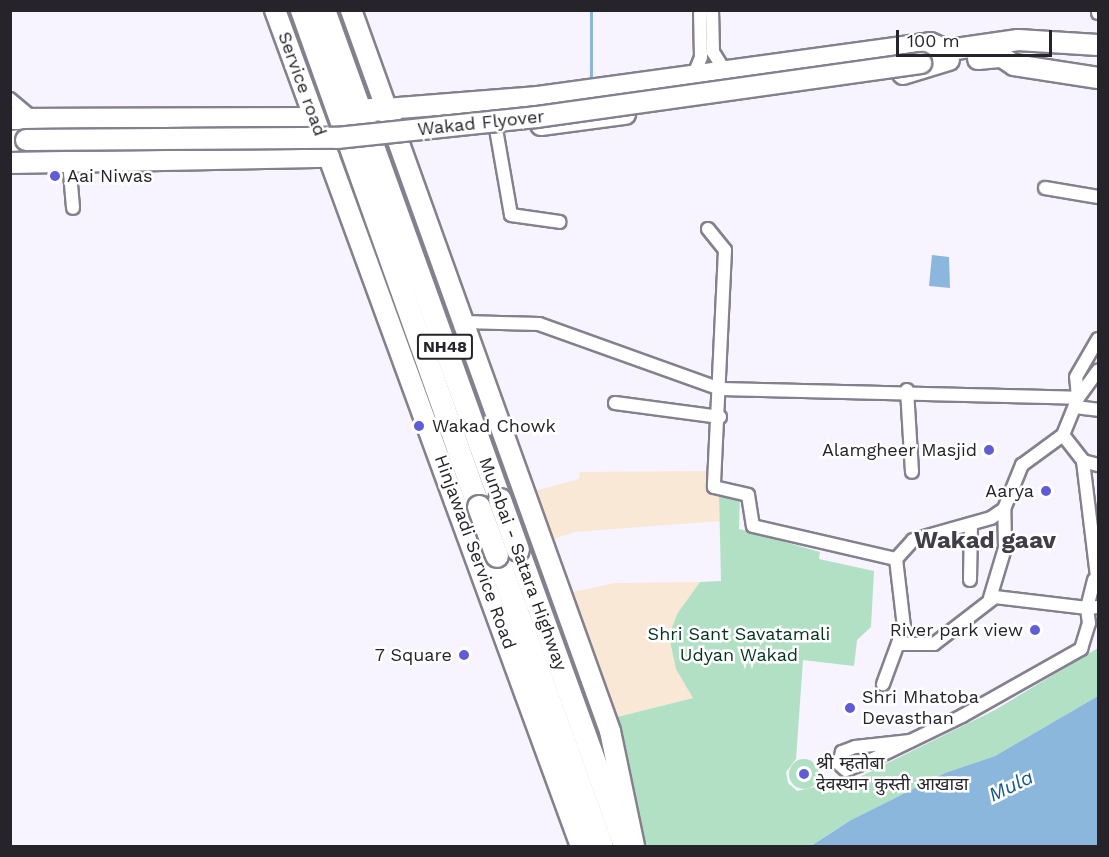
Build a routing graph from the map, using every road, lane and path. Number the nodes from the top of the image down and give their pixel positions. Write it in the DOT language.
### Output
graph roads {
  1 [pos="275,10"];
  2 [pos="302,10"];
  3 [pos="324,10"];
  4 [pos="351,10"];
  5 [pos="700,10"];
  6 [pos="712,10"];
  7 [pos="1098,43"];
  8 [pos="947,55"];
  9 [pos="723,68"];
  10 [pos="695,72"];
  11 [pos="1098,78"];
  12 [pos="303,87"];
  13 [pos="538,98"];
  14 [pos="10,99"];
  15 [pos="386,109"];
  16 [pos="361,111"];
  17 [pos="314,118"];
  18 [pos="274,119"];
  19 [pos="543,125"];
  20 [pos="496,129"];
  21 [pos="19,130"];
  22 [pos="399,145"];
  23 [pos="329,157"];
  24 [pos="69,161"];
  25 [pos="10,163"];
  26 [pos="1045,188"];
  27 [pos="1098,197"];
  28 [pos="73,208"];
  29 [pos="560,222"];
  30 [pos="708,229"];
  31 [pos="463,322"];
  32 [pos="1098,339"];
  33 [pos="1098,370"];
  34 [pos="721,389"];
  35 [pos="907,390"];
  36 [pos="1077,402"];
  37 [pos="615,403"];
  38 [pos="1098,410"];
  39 [pos="720,417"];
  40 [pos="1063,435"];
  41 [pos="1083,461"];
  42 [pos="1098,465"];
  43 [pos="912,472"];
  44 [pos="490,503"];
  45 [pos="1004,509"];
  46 [pos="534,520"];
  47 [pos="971,525"];
  48 [pos="468,531"];
  49 [pos="475,550"];
  50 [pos="507,553"];
  51 [pos="896,559"];
  52 [pos="970,580"];
  53 [pos="1096,583"];
  54 [pos="990,598"];
  55 [pos="1093,608"];
  56 [pos="898,644"];
  57 [pos="883,684"];
  58 [pos="910,741"];
  59 [pos="581,846"];
  60 [pos="602,846"];
  61 [pos="625,846"];
  62 [pos="634,846"];
  1 -- 12 [label="main road, Service road"];
  2 -- 44 [label="highway, Mumbai - Satara Highway / NH48"];
  3 -- 16 [label="highway, Mumbai - Satara Highway / NH48"];
  4 -- 15 [label="main road"];
  5 -- 10 [label="street"];
  6 -- 9 [label="street"];
  7 -- 8 [label="main road"];
  8 -- 9 [label="main road"];
  8 -- 11 [label="main road"];
  8 -- 19 [label="main road"];
  8 -- 21 [label="main road, Wakad Flyover"];
  9 -- 10 [label="main road"];
  10 -- 13 [label="main road"];
  12 -- 17 [label="main road, Service road"];
  12 -- 18 [label="main road"];
  13 -- 15 [label="main road"];
  13 -- 19 [label="main road"];
  14 -- 21 [label="street"];
  15 -- 16 [label="highway"];
  15 -- 22 [label="main road"];
  16 -- 44 [label="highway, Mumbai - Satara Highway / NH48"];
  17 -- 18 [label="main road"];
  17 -- 23 [label="main road, Service road"];
  18 -- 21 [label="main road"];
  19 -- 20 [label="main road"];
  20 -- 22 [label="main road"];
  20 -- 29 [label="street"];
  22 -- 31 [label="main road"];
  23 -- 24 [label="main road"];
  23 -- 48 [label="main road, Hinjawadi Service Road"];
  24 -- 25 [label="main road"];
  24 -- 28 [label="street"];
  26 -- 27 [label="street"];
  30 -- 34 [label="street"];
  31 -- 34 [label="street"];
  31 -- 46 [label="main road"];
  32 -- 36 [label="street"];
  33 -- 36 [label="street"];
  34 -- 35 [label="street"];
  34 -- 39 [label="street"];
  35 -- 36 [label="street"];
  35 -- 43 [label="street"];
  36 -- 38 [label="street"];
  36 -- 40 [label="street"];
  37 -- 39 [label="street"];
  39 -- 51 [label="street"];
  40 -- 41 [label="street"];
  40 -- 45 [label="street"];
  41 -- 42 [label="street"];
  41 -- 53 [label="street"];
  44 -- 50 [label="highway, Mumbai - Satara Highway / NH48, bridge"];
  45 -- 47 [label="street"];
  45 -- 54 [label="street"];
  46 -- 48 [label="main road"];
  46 -- 49 [label="main road"];
  46 -- 62 [label="main road"];
  47 -- 51 [label="street"];
  47 -- 52 [label="street"];
  48 -- 49 [label="main road, Hinjawadi Service Road"];
  49 -- 59 [label="main road, Hinjawadi Service Road"];
  50 -- 60 [label="highway, Mumbai - Satara Highway / NH48"];
  50 -- 61 [label="highway, Mumbai - Satara Highway / NH48"];
  51 -- 56 [label="street"];
  53 -- 55 [label="street"];
  54 -- 55 [label="street"];
  54 -- 56 [label="street"];
  55 -- 58 [label="street"];
  56 -- 57 [label="street"];
  58 -- 58 [label="street"];
}
